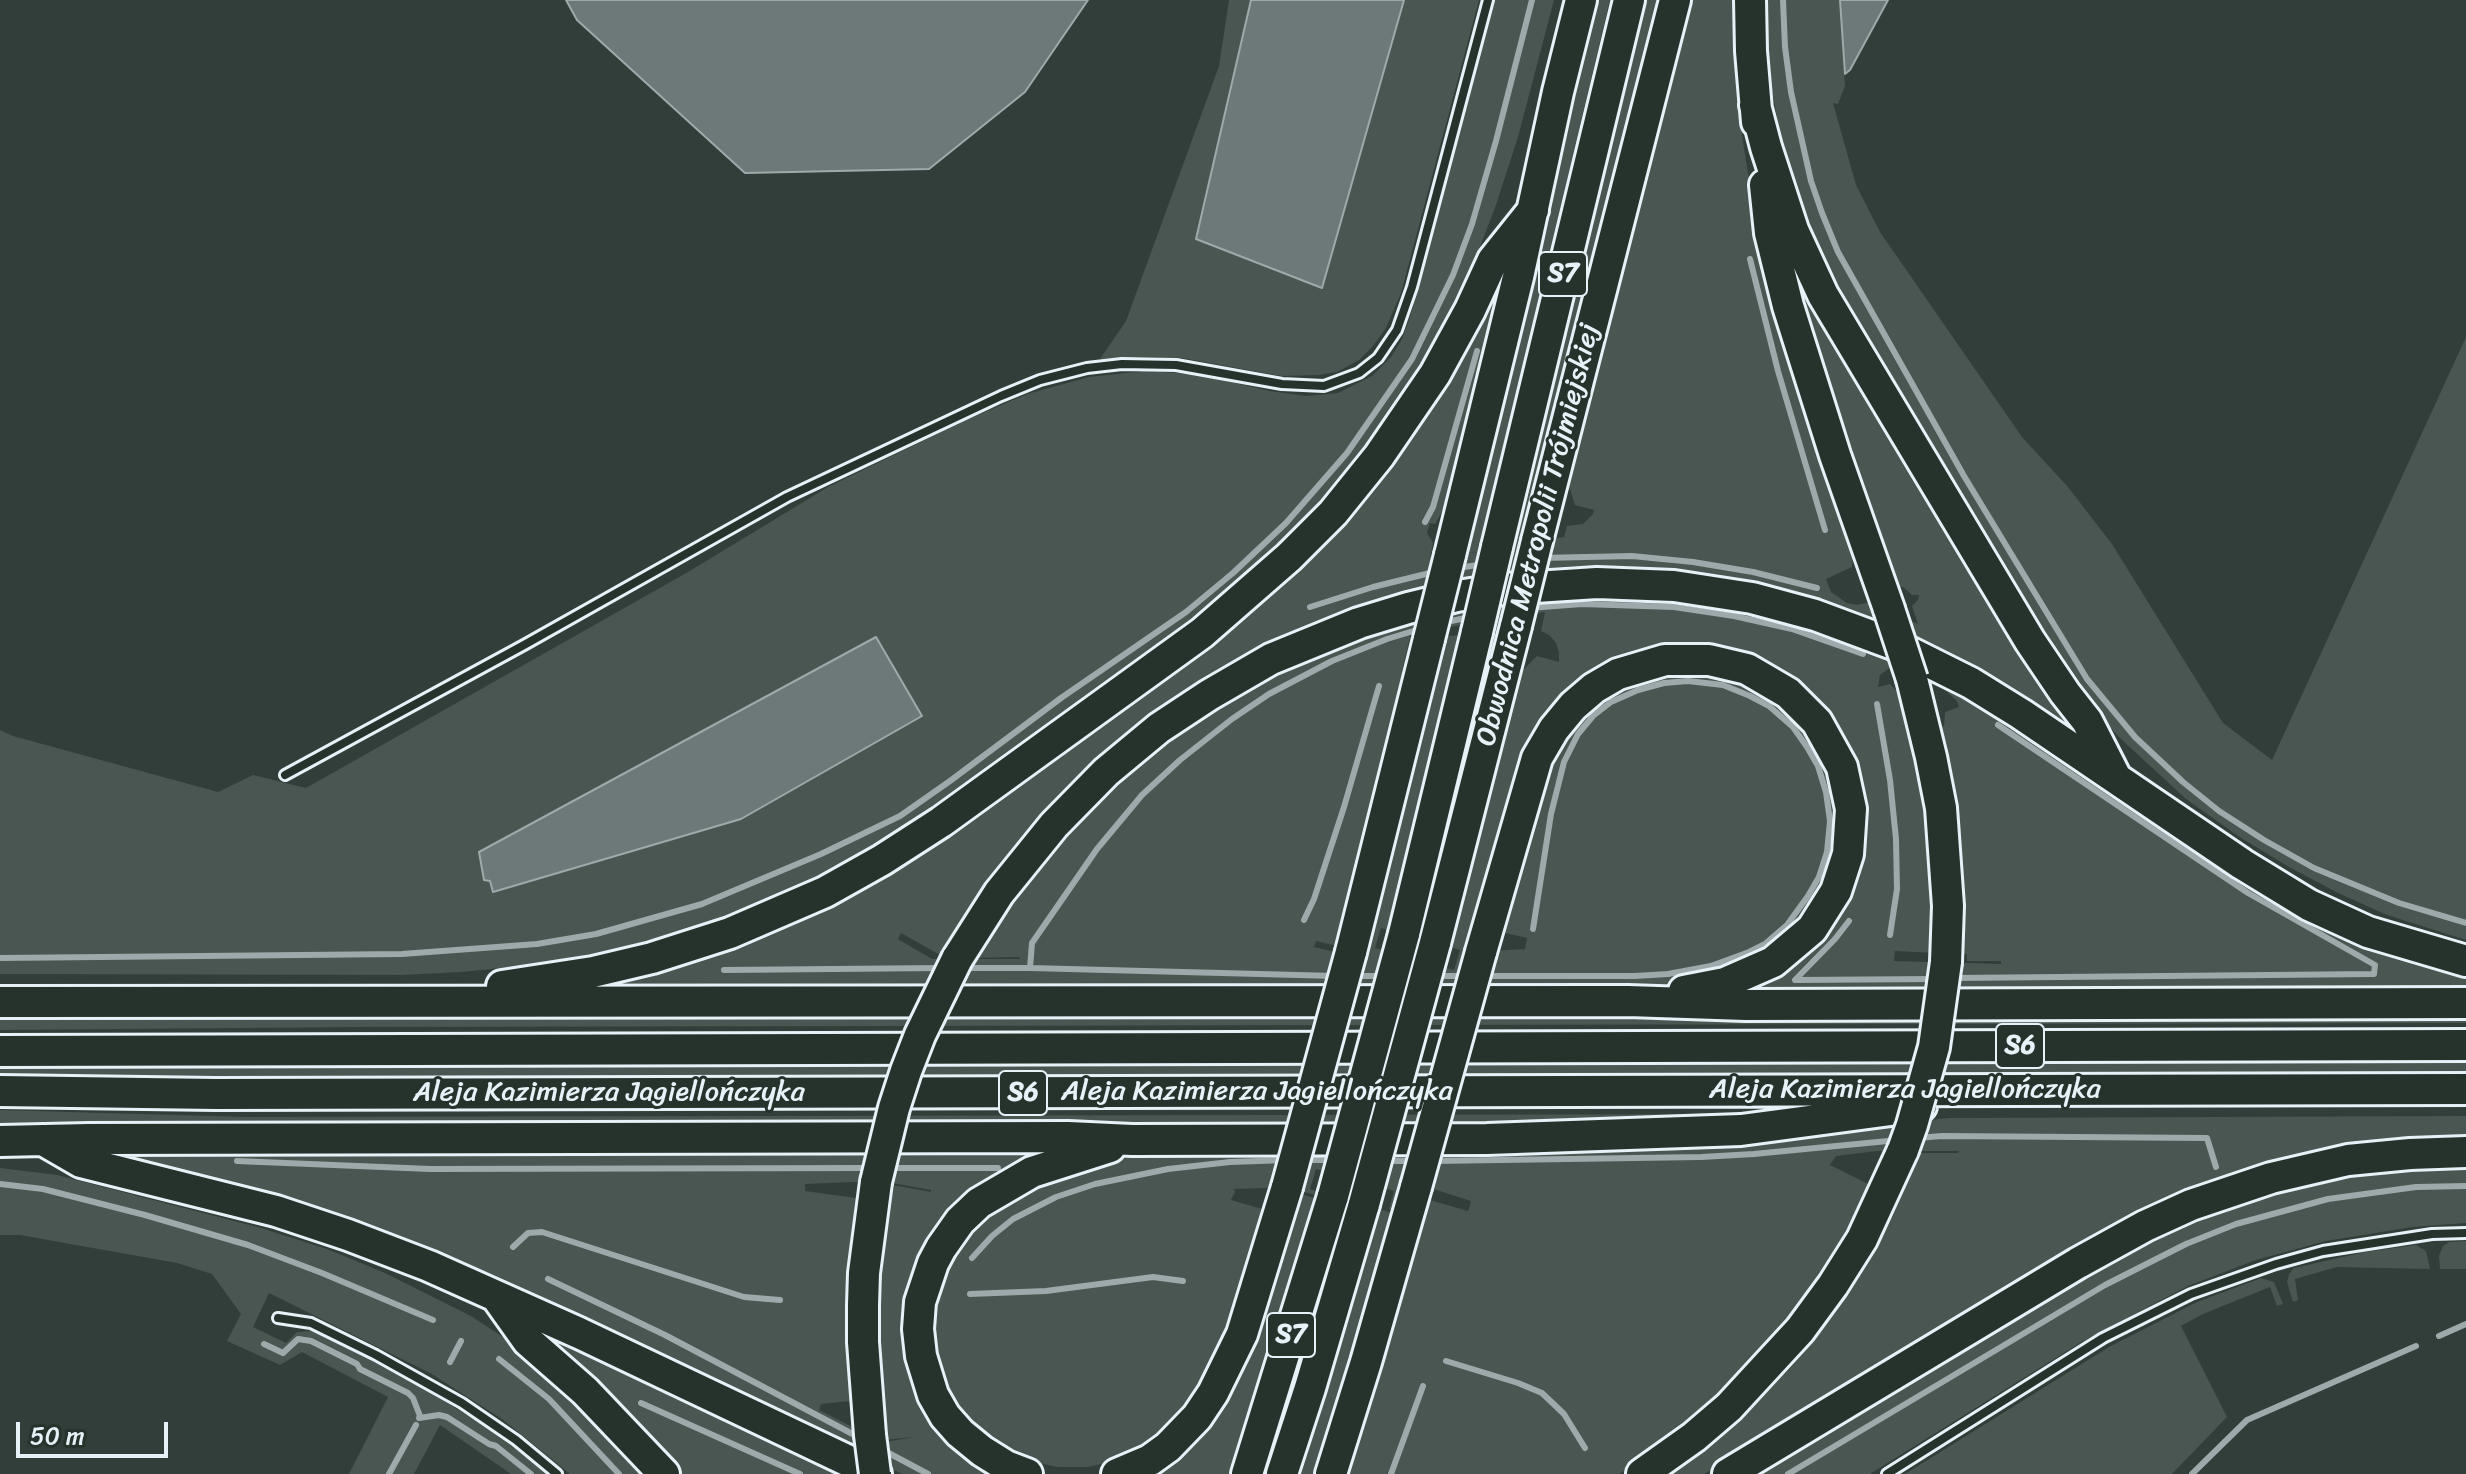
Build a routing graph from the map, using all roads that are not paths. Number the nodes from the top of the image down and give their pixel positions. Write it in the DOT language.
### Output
graph roads {
  1 [pos="1488,0"];
  2 [pos="1581,0"];
  3 [pos="1629,0"];
  4 [pos="1675,0"];
  5 [pos="1750,0"];
  6 [pos="1755,105"];
  7 [pos="1533,210"];
  8 [pos="285,775"];
  9 [pos="2116,778"];
  10 [pos="2466,961"];
  11 [pos="1628,1001"];
  12 [pos="0,1002"];
  13 [pos="385,1002"];
  14 [pos="2466,1003"];
  15 [pos="2466,1045"];
  16 [pos="0,1051"];
  17 [pos="2466,1089"];
  18 [pos="2046,1090"];
  19 [pos="0,1091"];
  20 [pos="43,1140"];
  21 [pos="1132,1140"];
  22 [pos="0,1141"];
  23 [pos="2466,1152"];
  24 [pos="2466,1233"];
  25 [pos="495,1294"];
  26 [pos="278,1318"];
  27 [pos="557,1474"];
  28 [pos="664,1474"];
  29 [pos="875,1474"];
  30 [pos="1027,1474"];
  31 [pos="1117,1474"];
  32 [pos="1247,1474"];
  33 [pos="1282,1474"];
  34 [pos="1331,1474"];
  35 [pos="1642,1474"];
  36 [pos="1728,1474"];
  37 [pos="1887,1474"];
  1 -- 8 [label="lane"];
  2 -- 7 [label="highway"];
  3 -- 32 [label="highway, Obwodnica Metropolii Trójmiejskiej / S7, bridge"];
  4 -- 33 [label="highway, Obwodnica Metropolii Trójmiejskiej / S7, bridge"];
  5 -- 6 [label="highway"];
  6 -- 9 [label="highway"];
  6 -- 35 [label="highway, bridge"];
  7 -- 13 [label="highway"];
  7 -- 31 [label="highway, bridge"];
  9 -- 10 [label="highway"];
  9 -- 29 [label="highway, bridge"];
  11 -- 13 [label="highway"];
  11 -- 14 [label="highway"];
  11 -- 34 [label="highway, bridge"];
  12 -- 13 [label="highway"];
  15 -- 16 [label="highway, Aleja Kazimierza Jagiellończyka / S6"];
  17 -- 18 [label="highway, Aleja Kazimierza Jagiellończyka / S6"];
  18 -- 19 [label="highway, Aleja Kazimierza Jagiellończyka / S6"];
  18 -- 21 [label="highway"];
  20 -- 21 [label="highway"];
  20 -- 22 [label="highway"];
  20 -- 25 [label="highway"];
  21 -- 30 [label="highway"];
  23 -- 36 [label="highway"];
  24 -- 37 [label="lane"];
  25 -- 28 [label="highway"];
  25 -- 29 [label="highway"];
  26 -- 27 [label="lane"];
}
